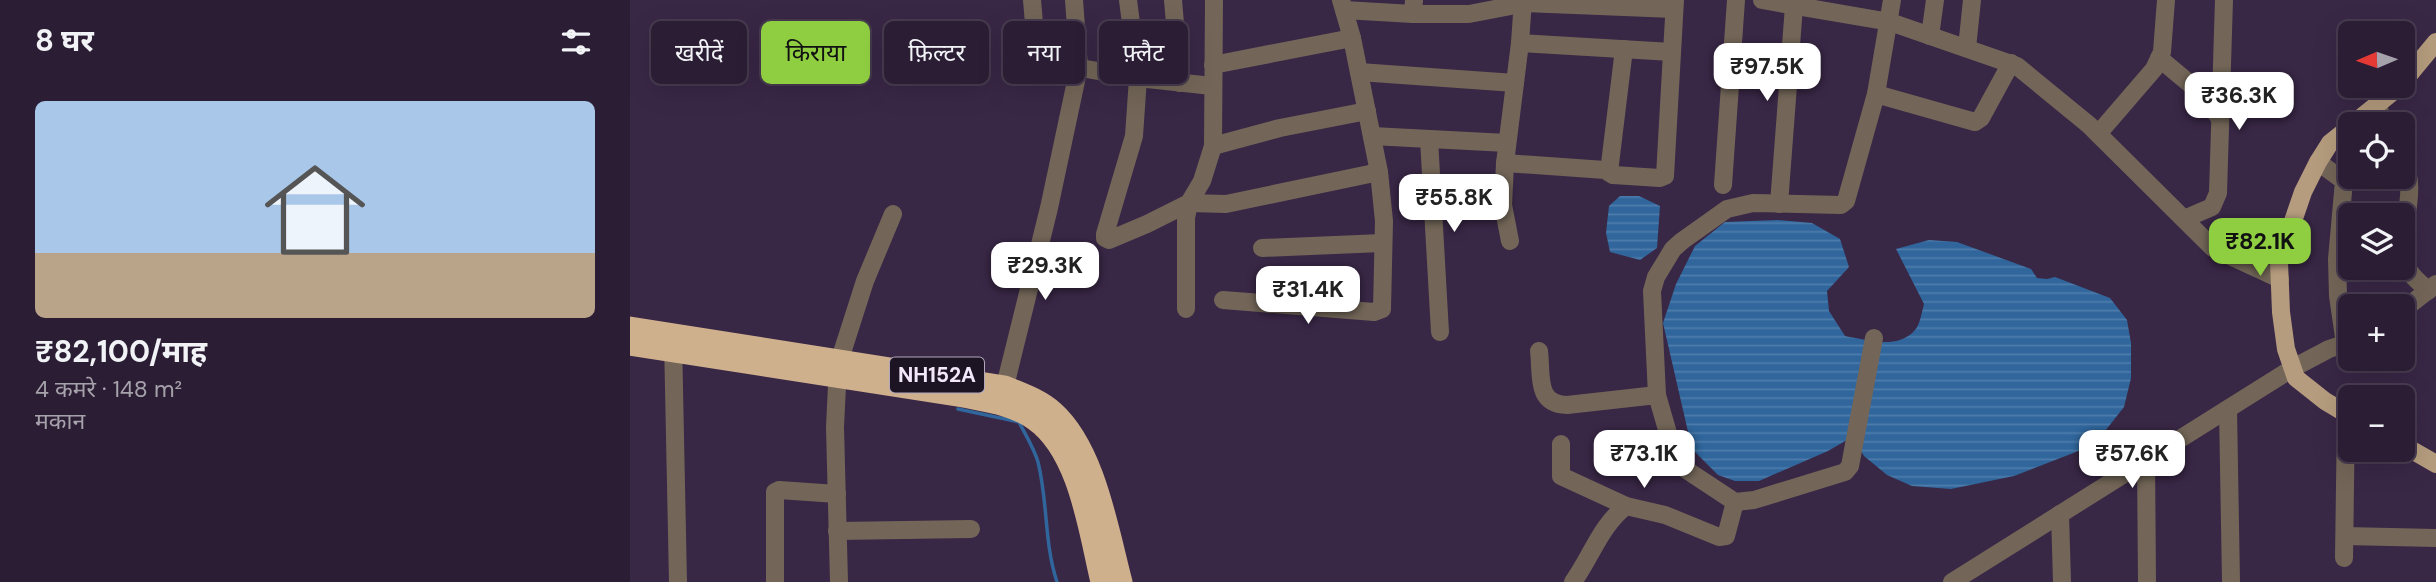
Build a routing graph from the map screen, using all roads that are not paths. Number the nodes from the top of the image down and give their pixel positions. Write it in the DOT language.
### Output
graph roads {
  1 [pos="1032,0"];
  2 [pos="1074,0"];
  3 [pos="1128,0"];
  4 [pos="1173,0"];
  5 [pos="1214,0"];
  6 [pos="1737,0"];
  7 [pos="1762,0"];
  8 [pos="1892,0"];
  9 [pos="1935,0"];
  10 [pos="1972,0"];
  11 [pos="2166,0"];
  12 [pos="2224,0"];
  13 [pos="1517,2"];
  14 [pos="1785,3"];
  15 [pos="1343,5"];
  16 [pos="1674,5"];
  17 [pos="1835,6"];
  18 [pos="1413,7"];
  19 [pos="1034,21"];
  20 [pos="1076,21"];
  21 [pos="1131,21"];
  22 [pos="1175,21"];
  23 [pos="1890,22"];
  24 [pos="1930,36"];
  25 [pos="1352,38"];
  26 [pos="2436,42"];
  27 [pos="1520,43"];
  28 [pos="1967,48"];
  29 [pos="1625,49"];
  30 [pos="1672,52"];
  31 [pos="2159,58"];
  32 [pos="2011,63"];
  33 [pos="1213,65"];
  34 [pos="2415,67"];
  35 [pos="1359,72"];
  36 [pos="1515,83"];
  37 [pos="1075,84"];
  38 [pos="1138,84"];
  39 [pos="1188,84"];
  40 [pos="1212,86"];
  41 [pos="1876,94"];
  42 [pos="2385,98"];
  43 [pos="2377,105"];
  44 [pos="1367,111"];
  45 [pos="2368,112"];
  46 [pos="2380,112"];
  47 [pos="2219,117"];
  48 [pos="2098,134"];
  49 [pos="1372,136"];
  50 [pos="2338,136"];
  51 [pos="1429,139"];
  52 [pos="1507,143"];
  53 [pos="1213,146"];
  54 [pos="2318,162"];
  55 [pos="1505,163"];
  56 [pos="1379,172"];
  57 [pos="1609,172"];
  58 [pos="1723,185"];
  59 [pos="2408,189"];
  60 [pos="1189,203"];
  61 [pos="1779,204"];
  62 [pos="893,214"];
  63 [pos="2184,219"];
  64 [pos="1510,241"];
  65 [pos="1382,243"];
  66 [pos="1262,248"];
  67 [pos="2280,278"];
  68 [pos="2430,294"];
  69 [pos="2338,296"];
  70 [pos="1223,300"];
  71 [pos="1186,309"];
  72 [pos="630,327"];
  73 [pos="1440,332"];
  74 [pos="1874,338"];
  75 [pos="673,343"];
  76 [pos="630,345"];
  77 [pos="2338,346"];
  78 [pos="1539,351"];
  79 [pos="838,365"];
  80 [pos="2293,368"];
  81 [pos="1005,386"];
  82 [pos="1657,395"];
  83 [pos="2228,409"];
  84 [pos="2338,409"];
  85 [pos="1561,443"];
  86 [pos="2415,452"];
  87 [pos="2146,459"];
  88 [pos="2347,462"];
  89 [pos="2436,464"];
  90 [pos="837,494"];
  91 [pos="1735,502"];
  92 [pos="1626,506"];
  93 [pos="2060,513"];
  94 [pos="971,529"];
  95 [pos="838,531"];
  96 [pos="2345,536"];
  97 [pos="2436,538"];
  98 [pos="2344,558"];
  99 [pos="1982,573"];
  100 [pos="678,582"];
  101 [pos="775,582"];
  102 [pos="839,582"];
  103 [pos="1101,582"];
  104 [pos="1122,582"];
  105 [pos="1573,582"];
  106 [pos="1952,582"];
  107 [pos="2062,582"];
  108 [pos="2147,582"];
  109 [pos="2231,582"];
  1 -- 19 [label="street"];
  2 -- 20 [label="street"];
  3 -- 21 [label="street"];
  4 -- 22 [label="street"];
  5 -- 33 [label="street"];
  6 -- 58 [label="street"];
  7 -- 14 [label="street"];
  8 -- 23 [label="street"];
  9 -- 24 [label="street"];
  10 -- 28 [label="street"];
  11 -- 31 [label="street"];
  12 -- 47 [label="street"];
  13 -- 16 [label="street"];
  13 -- 18 [label="street"];
  13 -- 27 [label="street"];
  14 -- 17 [label="street"];
  14 -- 61 [label="street"];
  15 -- 18 [label="street"];
  15 -- 25 [label="street"];
  16 -- 30 [label="street"];
  17 -- 23 [label="street"];
  23 -- 24 [label="street"];
  23 -- 41 [label="street"];
  24 -- 28 [label="street"];
  25 -- 33 [label="street"];
  25 -- 35 [label="street"];
  26 -- 34 [label="main road"];
  27 -- 29 [label="street"];
  27 -- 36 [label="street"];
  28 -- 32 [label="street"];
  29 -- 30 [label="street"];
  29 -- 57 [label="street"];
  30 -- 57 [label="street"];
  31 -- 47 [label="street"];
  31 -- 48 [label="street"];
  32 -- 41 [label="street"];
  32 -- 48 [label="street"];
  33 -- 40 [label="street"];
  35 -- 36 [label="street"];
  35 -- 44 [label="street"];
  36 -- 52 [label="street"];
  37 -- 81 [label="street"];
  38 -- 60 [label="street"];
  39 -- 40 [label="street"];
  40 -- 53 [label="street"];
  41 -- 61 [label="street"];
  42 -- 43 [label="main road"];
  43 -- 45 [label="main road"];
  43 -- 46 [label="street"];
  44 -- 49 [label="street"];
  44 -- 53 [label="street"];
  47 -- 63 [label="street"];
  48 -- 63 [label="street"];
  49 -- 51 [label="street"];
  49 -- 56 [label="street"];
  50 -- 54 [label="main road"];
  51 -- 52 [label="street"];
  51 -- 73 [label="street"];
  52 -- 55 [label="street"];
  53 -- 60 [label="street"];
  54 -- 67 [label="main road"];
  54 -- 69 [label="street"];
  55 -- 57 [label="street"];
  55 -- 64 [label="street"];
  56 -- 60 [label="street"];
  56 -- 65 [label="street"];
  59 -- 68 [label="street"];
  60 -- 71 [label="street"];
  61 -- 82 [label="street"];
  62 -- 79 [label="street"];
  63 -- 67 [label="street"];
  65 -- 66 [label="street"];
  65 -- 70 [label="street"];
  67 -- 80 [label="main road"];
  72 -- 75 [label="highway, NH152A"];
  74 -- 91 [label="street"];
  75 -- 76 [label="highway, NH152A"];
  75 -- 79 [label="highway, NH152A"];
  75 -- 100 [label="street"];
  77 -- 80 [label="street"];
  78 -- 82 [label="street"];
  79 -- 81 [label="highway, NH152A"];
  79 -- 90 [label="street"];
  79 -- 103 [label="highway, NH152A"];
  80 -- 83 [label="street"];
  80 -- 84 [label="main road"];
  81 -- 104 [label="highway, NH152A"];
  82 -- 91 [label="street"];
  83 -- 87 [label="street"];
  83 -- 109 [label="street"];
  85 -- 92 [label="street"];
  86 -- 89 [label="main road"];
  87 -- 93 [label="street"];
  87 -- 108 [label="street"];
  88 -- 96 [label="street"];
  90 -- 95 [label="street"];
  90 -- 101 [label="street"];
  91 -- 92 [label="street"];
  92 -- 105 [label="street"];
  93 -- 99 [label="street"];
  93 -- 107 [label="street"];
  94 -- 95 [label="street"];
  95 -- 102 [label="street"];
  96 -- 97 [label="street"];
  96 -- 98 [label="street"];
  99 -- 106 [label="street"];
}
